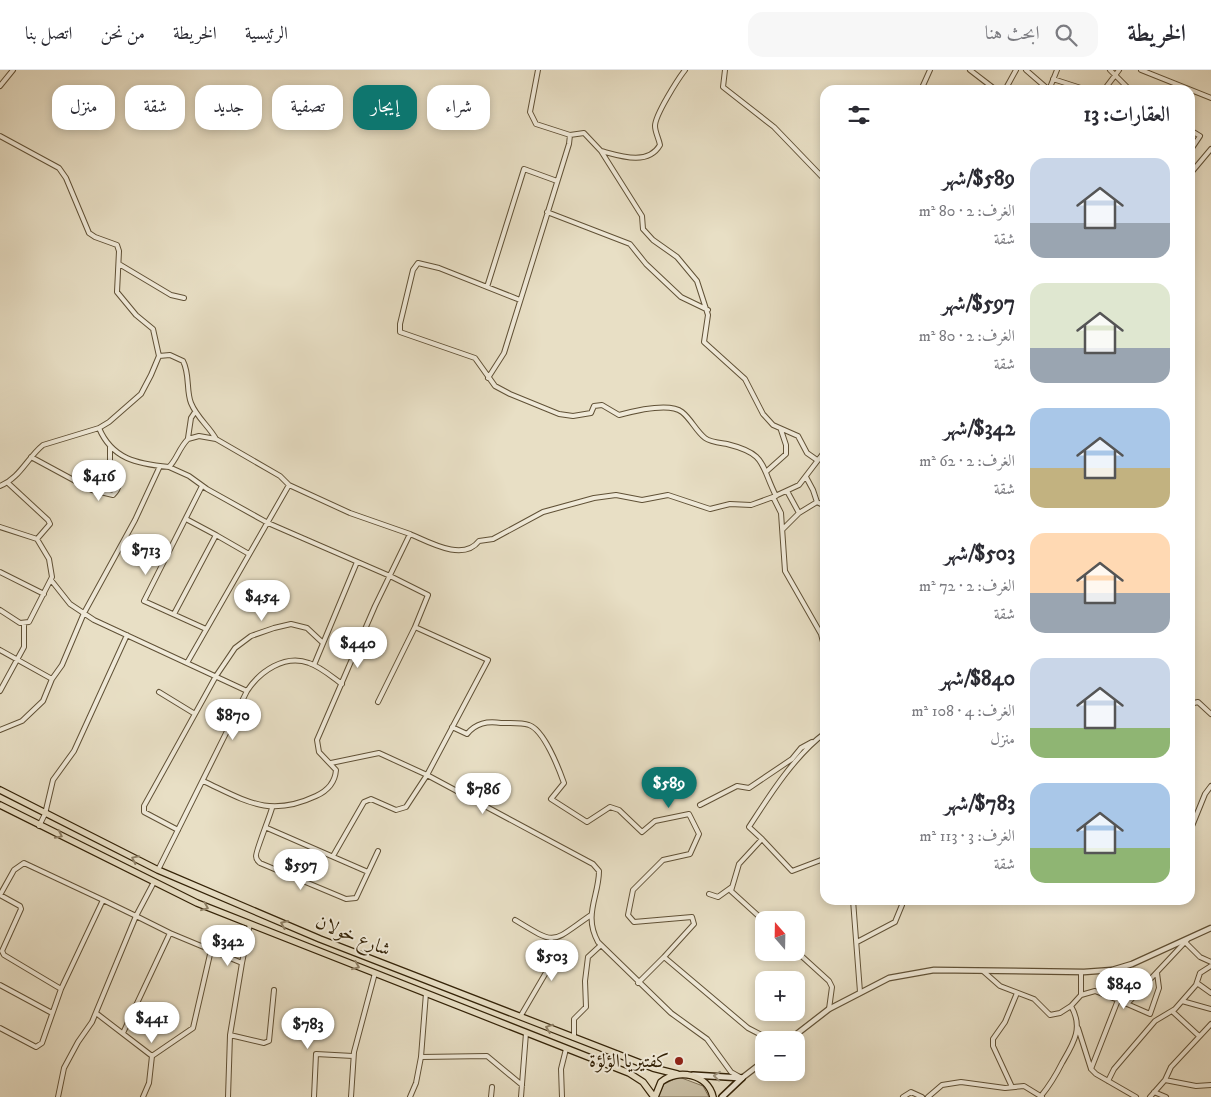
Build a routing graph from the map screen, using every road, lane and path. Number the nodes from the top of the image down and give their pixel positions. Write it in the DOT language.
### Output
graph roads {
  1 [pos="13,70"];
  2 [pos="538,70"];
  3 [pos="685,70"];
  4 [pos="725,70"];
  5 [pos="930,70"];
  6 [pos="970,70"];
  7 [pos="1016,70"];
  8 [pos="1026,70"];
  9 [pos="1056,70"];
  10 [pos="1110,70"];
  11 [pos="1119,70"];
  12 [pos="1141,70"];
  13 [pos="1115,76"];
  14 [pos="1053,79"];
  15 [pos="1,82"];
  16 [pos="923,85"];
  17 [pos="990,85"];
  18 [pos="1008,85"];
  19 [pos="1043,85"];
  20 [pos="1051,85"];
  21 [pos="1072,85"];
  22 [pos="1108,85"];
  23 [pos="1125,85"];
  24 [pos="1178,85"];
  25 [pos="1195,92"];
  26 [pos="1211,98"];
  27 [pos="1195,133"];
  28 [pos="570,135"];
  29 [pos="0,136"];
  30 [pos="1195,144"];
  31 [pos="1211,149"];
  32 [pos="601,151"];
  33 [pos="1195,168"];
  34 [pos="820,175"];
  35 [pos="557,181"];
  36 [pos="547,212"];
  37 [pos="119,264"];
  38 [pos="487,287"];
  39 [pos="184,298"];
  40 [pos="520,300"];
  41 [pos="708,310"];
  42 [pos="159,356"];
  43 [pos="488,378"];
  44 [pos="195,412"];
  45 [pos="99,428"];
  46 [pos="781,430"];
  47 [pos="188,438"];
  48 [pos="216,439"];
  49 [pos="110,448"];
  50 [pos="31,457"];
  51 [pos="820,457"];
  52 [pos="817,460"];
  53 [pos="160,466"];
  54 [pos="169,467"];
  55 [pos="767,471"];
  56 [pos="806,477"];
  57 [pos="8,483"];
  58 [pos="290,485"];
  59 [pos="0,486"];
  60 [pos="202,486"];
  61 [pos="787,491"];
  62 [pos="775,496"];
  63 [pos="817,502"];
  64 [pos="820,504"];
  65 [pos="799,513"];
  66 [pos="186,519"];
  67 [pos="268,523"];
  68 [pos="0,527"];
  69 [pos="783,529"];
  70 [pos="216,534"];
  71 [pos="410,534"];
  72 [pos="37,540"];
  73 [pos="249,554"];
  74 [pos="357,562"];
  75 [pos="0,572"];
  76 [pos="390,576"];
  77 [pos="50,580"];
  78 [pos="44,594"];
  79 [pos="0,610"];
  80 [pos="84,613"];
  81 [pos="174,614"];
  82 [pos="24,624"];
  83 [pos="415,626"];
  84 [pos="206,629"];
  85 [pos="820,632"];
  86 [pos="127,635"];
  87 [pos="323,643"];
  88 [pos="0,650"];
  89 [pos="18,659"];
  90 [pos="187,663"];
  91 [pos="314,665"];
  92 [pos="216,676"];
  93 [pos="52,679"];
  94 [pos="342,684"];
  95 [pos="0,691"];
  96 [pos="247,691"];
  97 [pos="158,692"];
  98 [pos="378,702"];
  99 [pos="1195,703"];
  100 [pos="195,714"];
  101 [pos="1211,714"];
  102 [pos="452,727"];
  103 [pos="0,730"];
  104 [pos="820,737"];
  105 [pos="814,741"];
  106 [pos="331,763"];
  107 [pos="427,775"];
  108 [pos="203,781"];
  109 [pos="1211,786"];
  110 [pos="0,790"];
  111 [pos="700,805"];
  112 [pos="0,806"];
  113 [pos="272,808"];
  114 [pos="45,814"];
  115 [pos="1195,819"];
  116 [pos="39,826"];
  117 [pos="267,828"];
  118 [pos="178,830"];
  119 [pos="762,839"];
  120 [pos="378,852"];
  121 [pos="333,856"];
  122 [pos="820,860"];
  123 [pos="158,870"];
  124 [pos="368,872"];
  125 [pos="154,882"];
  126 [pos="732,887"];
  127 [pos="709,894"];
  128 [pos="0,895"];
  129 [pos="102,900"];
  130 [pos="853,905"];
  131 [pos="902,905"];
  132 [pos="755,913"];
  133 [pos="591,915"];
  134 [pos="136,916"];
  135 [pos="515,920"];
  136 [pos="250,924"];
  137 [pos="1211,928"];
  138 [pos="170,933"];
  139 [pos="320,939"];
  140 [pos="551,940"];
  141 [pos="1187,940"];
  142 [pos="857,942"];
  143 [pos="601,945"];
  144 [pos="313,948"];
  145 [pos="211,950"];
  146 [pos="664,957"];
  147 [pos="805,959"];
  148 [pos="1211,962"];
  149 [pos="242,963"];
  150 [pos="1211,966"];
  151 [pos="983,971"];
  152 [pos="1080,972"];
  153 [pos="375,973"];
  154 [pos="1157,973"];
  155 [pos="638,983"];
  156 [pos="1197,983"];
  157 [pos="0,985"];
  158 [pos="61,989"];
  159 [pos="274,990"];
  160 [pos="860,992"];
  161 [pos="426,993"];
  162 [pos="1017,993"];
  163 [pos="1211,993"];
  164 [pos="1080,995"];
  165 [pos="1118,1000"];
  166 [pos="1182,1001"];
  167 [pos="1127,1004"];
  168 [pos="1071,1006"];
  169 [pos="829,1009"];
  170 [pos="1211,1009"];
  171 [pos="1172,1011"];
  172 [pos="52,1013"];
  173 [pos="96,1013"];
  174 [pos="1150,1014"];
  175 [pos="520,1017"];
  176 [pos="1155,1021"];
  177 [pos="1211,1024"];
  178 [pos="1078,1026"];
  179 [pos="0,1028"];
  180 [pos="801,1031"];
  181 [pos="755,1032"];
  182 [pos="123,1033"];
  183 [pos="526,1033"];
  184 [pos="230,1035"];
  185 [pos="1200,1036"];
  186 [pos="574,1038"];
  187 [pos="566,1049"];
  188 [pos="152,1056"];
  189 [pos="353,1056"];
  190 [pos="421,1057"];
  191 [pos="755,1068"];
  192 [pos="1091,1069"];
  193 [pos="677,1074"];
  194 [pos="692,1076"];
  195 [pos="742,1078"];
  196 [pos="1165,1080"];
  197 [pos="1108,1081"];
  198 [pos="522,1085"];
  199 [pos="1211,1085"];
  200 [pos="492,1087"];
  201 [pos="1012,1087"];
  202 [pos="1154,1092"];
  203 [pos="58,1097"];
  204 [pos="142,1097"];
  205 [pos="228,1097"];
  206 [pos="314,1097"];
  207 [pos="351,1097"];
  208 [pos="410,1097"];
  209 [pos="491,1097"];
  210 [pos="521,1097"];
  211 [pos="562,1097"];
  212 [pos="654,1097"];
  213 [pos="713,1097"];
  214 [pos="722,1097"];
  215 [pos="903,1097"];
  216 [pos="922,1097"];
  217 [pos="928,1097"];
  218 [pos="1042,1097"];
  219 [pos="1136,1097"];
  220 [pos="1150,1097"];
  221 [pos="1166,1097"];
  1 -- 15 [label="street"];
  2 -- 28 [label="street"];
  3 -- 32 [label="street"];
  4 -- 34 [label="street"];
  5 -- 16 [label="street"];
  6 -- 17 [label="street"];
  7 -- 18 [label="street"];
  8 -- 19 [label="street"];
  9 -- 14 [label="street"];
  10 -- 13 [label="street"];
  11 -- 13 [label="street"];
  12 -- 24 [label="street"];
  13 -- 22 [label="street"];
  13 -- 23 [label="street"];
  14 -- 20 [label="street"];
  14 -- 21 [label="street"];
  25 -- 26 [label="street"];
  27 -- 30 [label="street"];
  28 -- 32 [label="street"];
  28 -- 35 [label="street"];
  29 -- 37 [label="street"];
  31 -- 33 [label="street"];
  32 -- 41 [label="street"];
  35 -- 36 [label="street"];
  35 -- 38 [label="street"];
  36 -- 40 [label="street"];
  36 -- 41 [label="street"];
  37 -- 39 [label="street"];
  37 -- 42 [label="street"];
  38 -- 40 [label="street"];
  38 -- 43 [label="street"];
  40 -- 43 [label="street"];
  41 -- 46 [label="street"];
  42 -- 44 [label="street"];
  42 -- 45 [label="street"];
  43 -- 55 [label="street"];
  44 -- 47 [label="street"];
  44 -- 48 [label="street"];
  45 -- 49 [label="street"];
  45 -- 50 [label="street"];
  46 -- 52 [label="street"];
  46 -- 55 [label="street"];
  47 -- 48 [label="street"];
  47 -- 54 [label="street"];
  48 -- 58 [label="street"];
  49 -- 50 [label="street"];
  49 -- 53 [label="street"];
  50 -- 57 [label="street"];
  51 -- 52 [label="street"];
  52 -- 56 [label="street"];
  53 -- 54 [label="street"];
  53 -- 80 [label="street"];
  54 -- 60 [label="street"];
  55 -- 62 [label="street"];
  56 -- 61 [label="street"];
  56 -- 63 [label="street"];
  57 -- 59 [label="street"];
  57 -- 72 [label="street"];
  58 -- 67 [label="street"];
  58 -- 71 [label="street"];
  60 -- 66 [label="street"];
  60 -- 67 [label="street"];
  61 -- 62 [label="street"];
  61 -- 65 [label="street"];
  62 -- 69 [label="street"];
  62 -- 71 [label="street"];
  63 -- 64 [label="street"];
  63 -- 65 [label="street"];
  65 -- 69 [label="street"];
  66 -- 70 [label="street"];
  66 -- 81 [label="street"];
  67 -- 73 [label="street"];
  67 -- 74 [label="street"];
  68 -- 72 [label="street"];
  69 -- 85 [label="street"];
  70 -- 73 [label="street"];
  70 -- 81 [label="street"];
  71 -- 76 [label="street"];
  72 -- 77 [label="street"];
  73 -- 84 [label="street"];
  74 -- 76 [label="street"];
  74 -- 87 [label="street"];
  75 -- 78 [label="street"];
  76 -- 83 [label="street"];
  76 -- 94 [label="street"];
  77 -- 78 [label="street"];
  77 -- 80 [label="street"];
  78 -- 82 [label="street"];
  79 -- 82 [label="street"];
  80 -- 86 [label="street"];
  80 -- 93 [label="street"];
  81 -- 84 [label="street"];
  82 -- 89 [label="street"];
  83 -- 98 [label="street"];
  83 -- 102 [label="street"];
  84 -- 90 [label="street"];
  86 -- 90 [label="street"];
  86 -- 114 [label="street"];
  87 -- 91 [label="street"];
  87 -- 92 [label="street"];
  88 -- 89 [label="street"];
  89 -- 93 [label="street"];
  89 -- 95 [label="street"];
  90 -- 92 [label="street"];
  91 -- 94 [label="street"];
  91 -- 96 [label="street"];
  92 -- 96 [label="street"];
  92 -- 100 [label="street"];
  93 -- 103 [label="street"];
  94 -- 106 [label="street"];
  96 -- 108 [label="street"];
  97 -- 100 [label="street"];
  99 -- 101 [label="street"];
  100 -- 118 [label="street"];
  102 -- 107 [label="street"];
  102 -- 146 [label="street"];
  104 -- 105 [label="street"];
  105 -- 111 [label="street"];
  105 -- 119 [label="street"];
  106 -- 107 [label="street"];
  106 -- 113 [label="street"];
  107 -- 121 [label="street"];
  107 -- 133 [label="street"];
  108 -- 113 [label="street"];
  108 -- 118 [label="street"];
  109 -- 115 [label="street"];
  110 -- 114 [label="main road, شارع خولان"];
  112 -- 116 [label="main road, شارع خولان"];
  113 -- 117 [label="street"];
  114 -- 116 [label="street"];
  123 -- 114 [label="main road, شارع خولان, one-way"];
  116 -- 125 [label="main road, شارع خولان, one-way"];
  117 -- 121 [label="street"];
  117 -- 124 [label="street"];
  118 -- 123 [label="street"];
  119 -- 122 [label="street"];
  119 -- 126 [label="street"];
  120 -- 124 [label="street"];
  121 -- 124 [label="street"];
  139 -- 123 [label="main road, شارع خولان, one-way"];
  125 -- 134 [label="street"];
  125 -- 136 [label="main road, شارع خولان, one-way"];
  126 -- 127 [label="street"];
  126 -- 132 [label="street"];
  128 -- 129 [label="street"];
  128 -- 158 [label="street"];
  129 -- 134 [label="street"];
  129 -- 158 [label="street"];
  130 -- 142 [label="street"];
  131 -- 142 [label="street"];
  133 -- 140 [label="street"];
  133 -- 143 [label="street"];
  134 -- 138 [label="street"];
  134 -- 173 [label="street"];
  135 -- 140 [label="street"];
  136 -- 144 [label="main road, شارع خولان"];
  136 -- 149 [label="street"];
  137 -- 141 [label="street"];
  138 -- 145 [label="street"];
  138 -- 182 [label="street"];
  139 -- 144 [label="main road"];
  139 -- 175 [label="main road, شارع خولان"];
  140 -- 175 [label="street"];
  141 -- 148 [label="street"];
  141 -- 152 [label="street"];
  141 -- 154 [label="street"];
  142 -- 160 [label="street"];
  143 -- 155 [label="street"];
  143 -- 186 [label="street"];
  144 -- 153 [label="main road, شارع خولان, one-way"];
  145 -- 149 [label="street"];
  145 -- 188 [label="street"];
  146 -- 155 [label="street"];
  146 -- 181 [label="street"];
  147 -- 169 [label="street"];
  149 -- 184 [label="street"];
  150 -- 156 [label="street"];
  151 -- 152 [label="street"];
  151 -- 160 [label="street"];
  151 -- 162 [label="street"];
  152 -- 164 [label="street"];
  153 -- 161 [label="main road, شارع خولان"];
  153 -- 189 [label="street"];
  154 -- 167 [label="street"];
  154 -- 174 [label="street"];
  155 -- 195 [label="street"];
  156 -- 163 [label="street"];
  156 -- 166 [label="street"];
  157 -- 172 [label="street"];
  158 -- 172 [label="street"];
  159 -- 184 [label="street"];
  160 -- 169 [label="street"];
  161 -- 183 [label="main road, شارع خولان"];
  161 -- 190 [label="street"];
  162 -- 168 [label="street"];
  162 -- 201 [label="street"];
  164 -- 165 [label="street"];
  164 -- 168 [label="street"];
  165 -- 167 [label="street"];
  165 -- 192 [label="street"];
  166 -- 170 [label="street"];
  166 -- 171 [label="street"];
  167 -- 174 [label="street"];
  168 -- 178 [label="street"];
  169 -- 180 [label="street"];
  171 -- 176 [label="street"];
  171 -- 185 [label="street"];
  172 -- 179 [label="street"];
  173 -- 182 [label="street"];
  173 -- 203 [label="street"];
  174 -- 176 [label="street"];
  186 -- 175 [label="main road, شارع خولان, one-way"];
  176 -- 197 [label="street"];
  177 -- 185 [label="street"];
  178 -- 192 [label="street"];
  178 -- 218 [label="street"];
  182 -- 188 [label="street"];
  183 -- 187 [label="main road, شارع خولان"];
  183 -- 198 [label="street"];
  184 -- 205 [label="street"];
  185 -- 196 [label="street"];
  186 -- 193 [label="main road, شارع خولان"];
  187 -- 211 [label="street"];
  187 -- 212 [label="main road, شارع خولان"];
  188 -- 204 [label="street"];
  189 -- 206 [label="street"];
  189 -- 207 [label="street"];
  190 -- 198 [label="street"];
  190 -- 208 [label="street"];
  191 -- 195 [label="street"];
  192 -- 197 [label="street"];
  193 -- 194 [label="main road, شارع خولان"];
  193 -- 212 [label="main road"];
  195 -- 194 [label="main road, one-way"];
  194 -- 213 [label="main road"];
  195 -- 214 [label="main road"];
  196 -- 199 [label="street"];
  196 -- 202 [label="street"];
  197 -- 219 [label="street"];
  198 -- 210 [label="street"];
  200 -- 209 [label="street"];
  201 -- 217 [label="street"];
  201 -- 218 [label="street"];
  202 -- 220 [label="street"];
  202 -- 221 [label="street"];
  215 -- 216 [label="street"];
}
